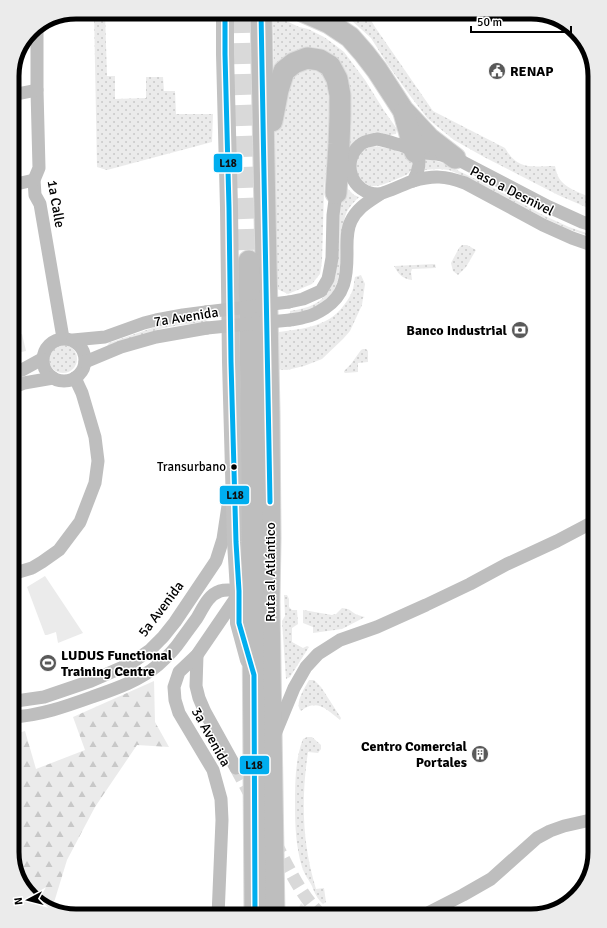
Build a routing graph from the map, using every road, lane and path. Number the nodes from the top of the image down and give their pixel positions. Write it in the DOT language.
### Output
graph roads {
  1 [pos="225,19"];
  2 [pos="260,19"];
  3 [pos="320,19"];
  4 [pos="37,34"];
  5 [pos="37,90"];
  6 [pos="19,94"];
  7 [pos="403,110"];
  8 [pos="339,144"];
  9 [pos="415,152"];
  10 [pos="455,158"];
  11 [pos="264,164"];
  12 [pos="350,168"];
  13 [pos="34,180"];
  14 [pos="413,181"];
  15 [pos="19,183"];
  16 [pos="336,193"];
  17 [pos="380,194"];
  18 [pos="588,224"];
  19 [pos="588,244"];
  20 [pos="249,261"];
  21 [pos="68,339"];
  22 [pos="42,359"];
  23 [pos="85,362"];
  24 [pos="19,371"];
  25 [pos="53,378"];
  26 [pos="75,378"];
  27 [pos="19,385"];
  28 [pos="234,469"];
  29 [pos="588,525"];
  30 [pos="19,572"];
  31 [pos="238,593"];
  32 [pos="197,655"];
  33 [pos="254,675"];
  34 [pos="19,701"];
  35 [pos="19,717"];
  36 [pos="272,741"];
  37 [pos="236,768"];
  38 [pos="588,821"];
  39 [pos="218,909"];
  40 [pos="255,909"];
  41 [pos="274,909"];
  42 [pos="436,909"];
  1 -- 28 [label="main road, Ruta al Atlántico"];
  2 -- 11 [label="highway, Ruta al Atlántico"];
  3 -- 7 [label="highway"];
  4 -- 5 [label="street, 1a Calle"];
  5 -- 6 [label="street"];
  5 -- 13 [label="street, 1a Calle"];
  7 -- 9 [label="highway"];
  7 -- 10 [label="highway"];
  8 -- 11 [label="highway"];
  8 -- 12 [label="highway"];
  8 -- 16 [label="highway"];
  9 -- 10 [label="street, Paso a Desnivel"];
  9 -- 12 [label="street"];
  9 -- 14 [label="street"];
  10 -- 18 [label="street, Paso a Desnivel"];
  11 -- 36 [label="highway, Ruta al Atlántico"];
  12 -- 16 [label="street, 7a Avenida"];
  12 -- 17 [label="street"];
  13 -- 15 [label="street"];
  13 -- 21 [label="street, 1a Calle"];
  14 -- 17 [label="street"];
  14 -- 19 [label="street, Paso a Desnivel"];
  16 -- 21 [label="street, 7a Avenida, bridge"];
  17 -- 23 [label="street, 7a Avenida, bridge"];
  20 -- 33 [label="highway, Ruta al Atlántico"];
  21 -- 22 [label="street"];
  21 -- 23 [label="street"];
  22 -- 24 [label="street"];
  22 -- 25 [label="street"];
  23 -- 26 [label="street"];
  25 -- 26 [label="street"];
  25 -- 27 [label="street"];
  26 -- 30 [label="street"];
  28 -- 31 [label="main road, Ruta al Atlántico"];
  28 -- 34 [label="street, 5a Avenida"];
  29 -- 36 [label="street"];
  31 -- 32 [label="street, 3a Avenida"];
  31 -- 33 [label="main road, Ruta al Atlántico"];
  31 -- 35 [label="street"];
  32 -- 37 [label="street"];
  32 -- 39 [label="street, 3a Avenida"];
  33 -- 40 [label="highway, Ruta al Atlántico"];
  36 -- 41 [label="highway, Ruta al Atlántico"];
  38 -- 42 [label="street"];
}
